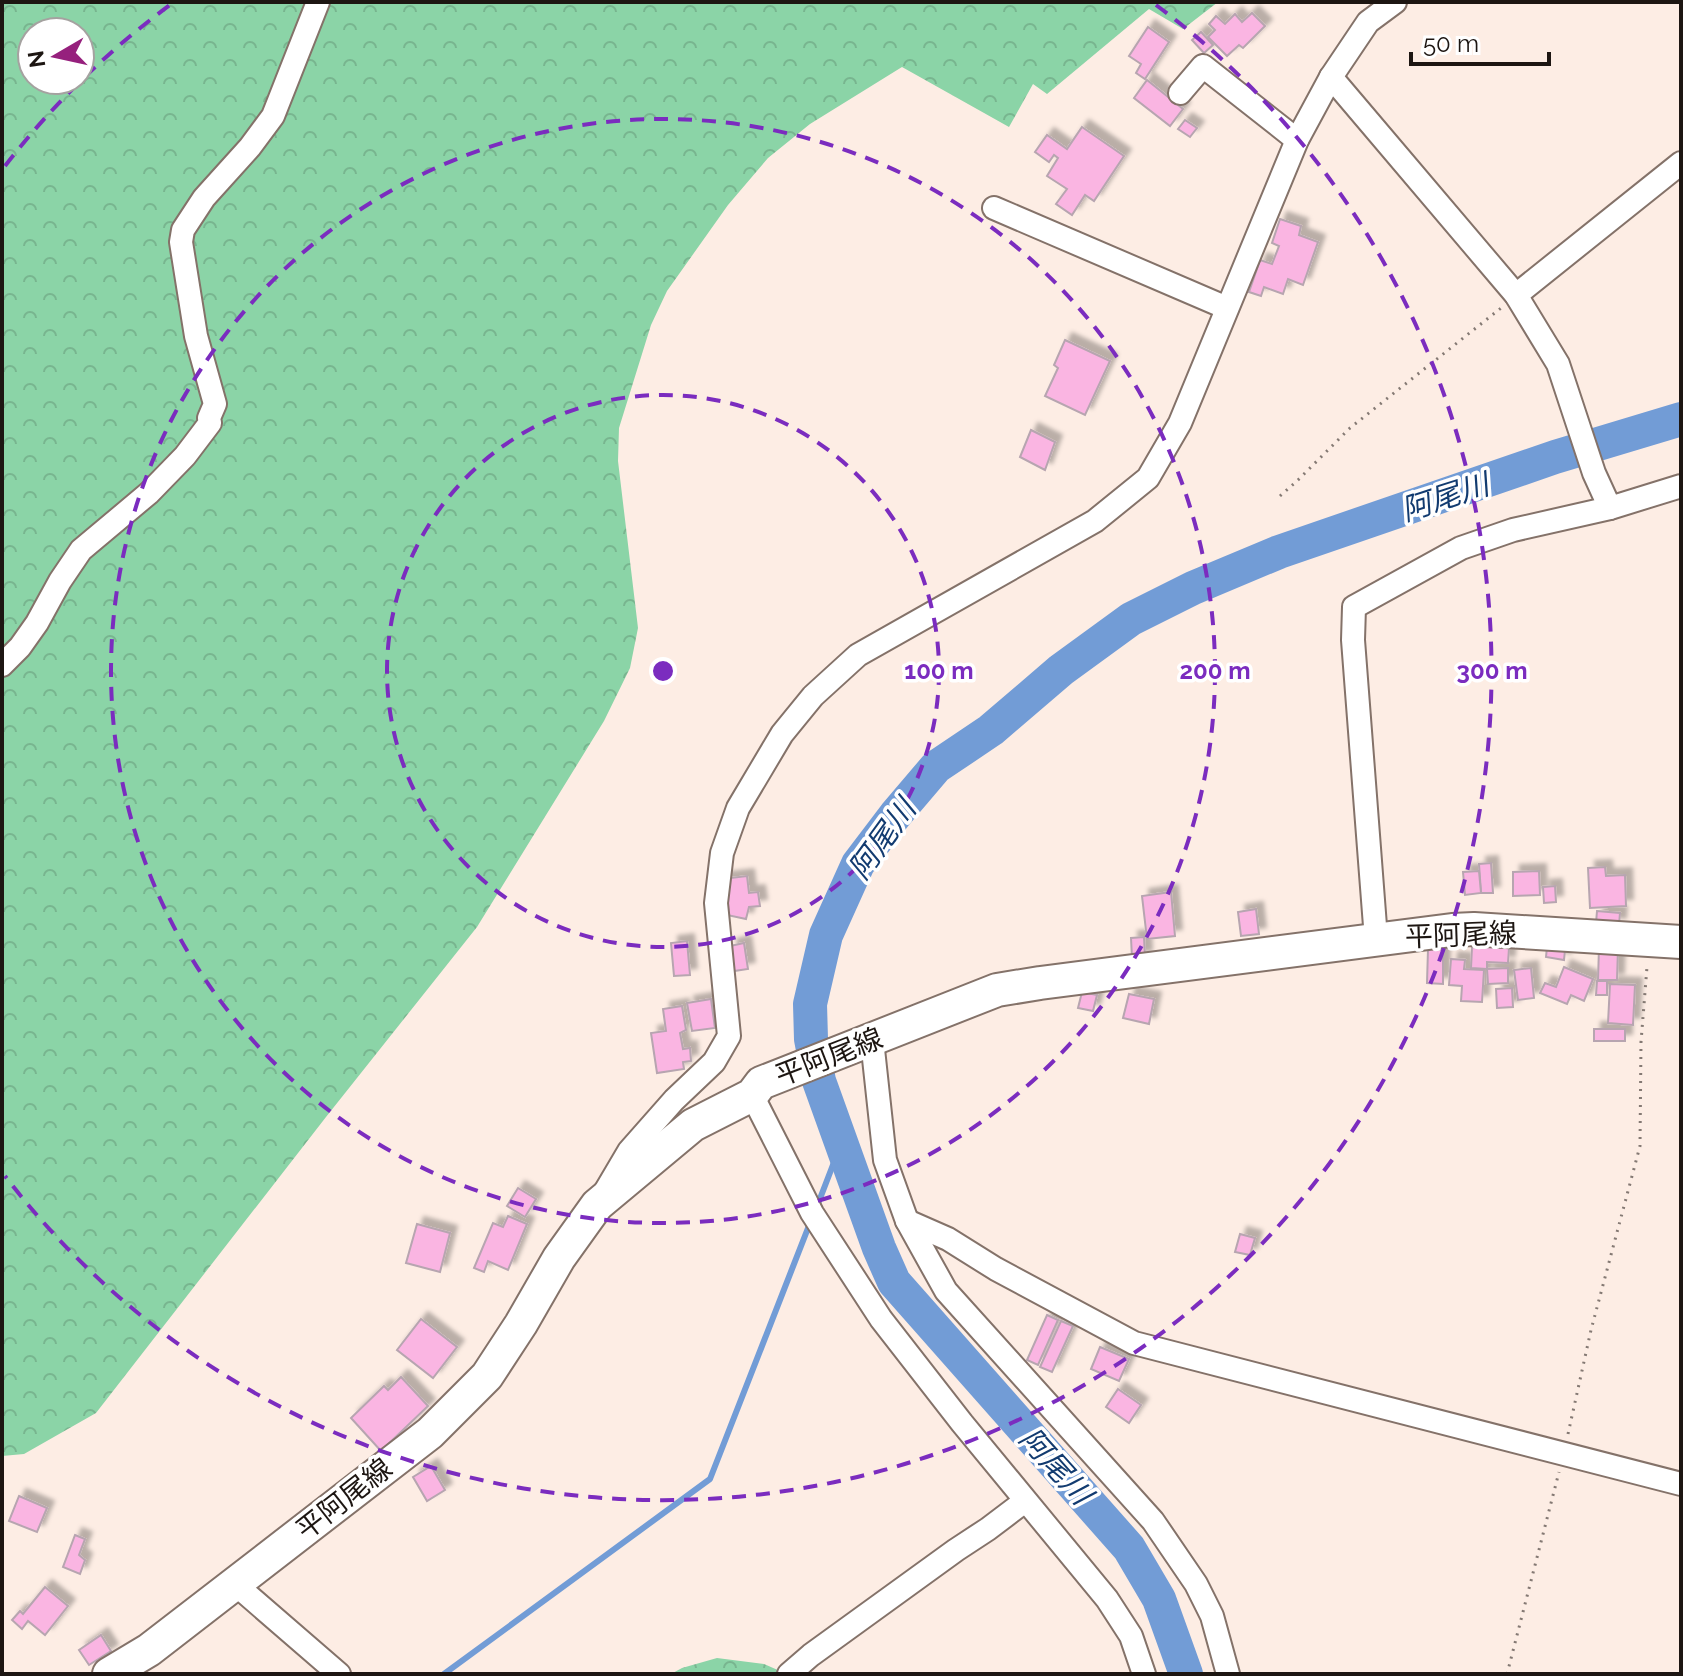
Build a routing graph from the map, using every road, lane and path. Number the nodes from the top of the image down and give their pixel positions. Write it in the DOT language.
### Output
graph roads {
  1 [pos="318,2"];
  2 [pos="1395,2"];
  3 [pos="1331,77"];
  4 [pos="1180,93"];
  5 [pos="1297,140"];
  6 [pos="1681,163"];
  7 [pos="994,208"];
  8 [pos="1516,295"];
  9 [pos="1227,308"];
  10 [pos="1681,486"];
  11 [pos="1280,496"];
  12 [pos="1610,508"];
  13 [pos="2,665"];
  14 [pos="1376,939"];
  15 [pos="1648,940"];
  16 [pos="1681,942"];
  17 [pos="866,1042"];
  18 [pos="756,1089"];
  19 [pos="597,1205"];
  20 [pos="907,1221"];
  21 [pos="1564,1454"];
  22 [pos="1681,1484"];
  23 [pos="1025,1501"];
  24 [pos="235,1584"];
  25 [pos="109,1674"];
  26 [pos="339,1674"];
  27 [pos="789,1674"];
  28 [pos="1144,1674"];
  29 [pos="1228,1674"];
  30 [pos="1507,1674"];
  1 -- 13 [label="street"];
  2 -- 3 [label="street"];
  3 -- 5 [label="street"];
  3 -- 8 [label="street"];
  4 -- 5 [label="street"];
  5 -- 9 [label="street"];
  6 -- 8 [label="street"];
  7 -- 9 [label="street"];
  8 -- 11 [label="path"];
  8 -- 12 [label="street"];
  9 -- 19 [label="street"];
  10 -- 12 [label="street"];
  12 -- 14 [label="street"];
  14 -- 15 [label="main road, 平阿尾線"];
  14 -- 17 [label="main road, 平阿尾線"];
  15 -- 16 [label="main road, 平阿尾線"];
  15 -- 21 [label="path"];
  17 -- 18 [label="main road, 平阿尾線"];
  17 -- 20 [label="street"];
  18 -- 19 [label="main road, 平阿尾線"];
  18 -- 23 [label="street"];
  19 -- 24 [label="main road, 平阿尾線"];
  20 -- 21 [label="street"];
  20 -- 29 [label="street"];
  21 -- 22 [label="street"];
  21 -- 30 [label="path"];
  23 -- 27 [label="street"];
  23 -- 28 [label="street"];
  24 -- 25 [label="main road, 平阿尾線"];
  24 -- 26 [label="street"];
}
